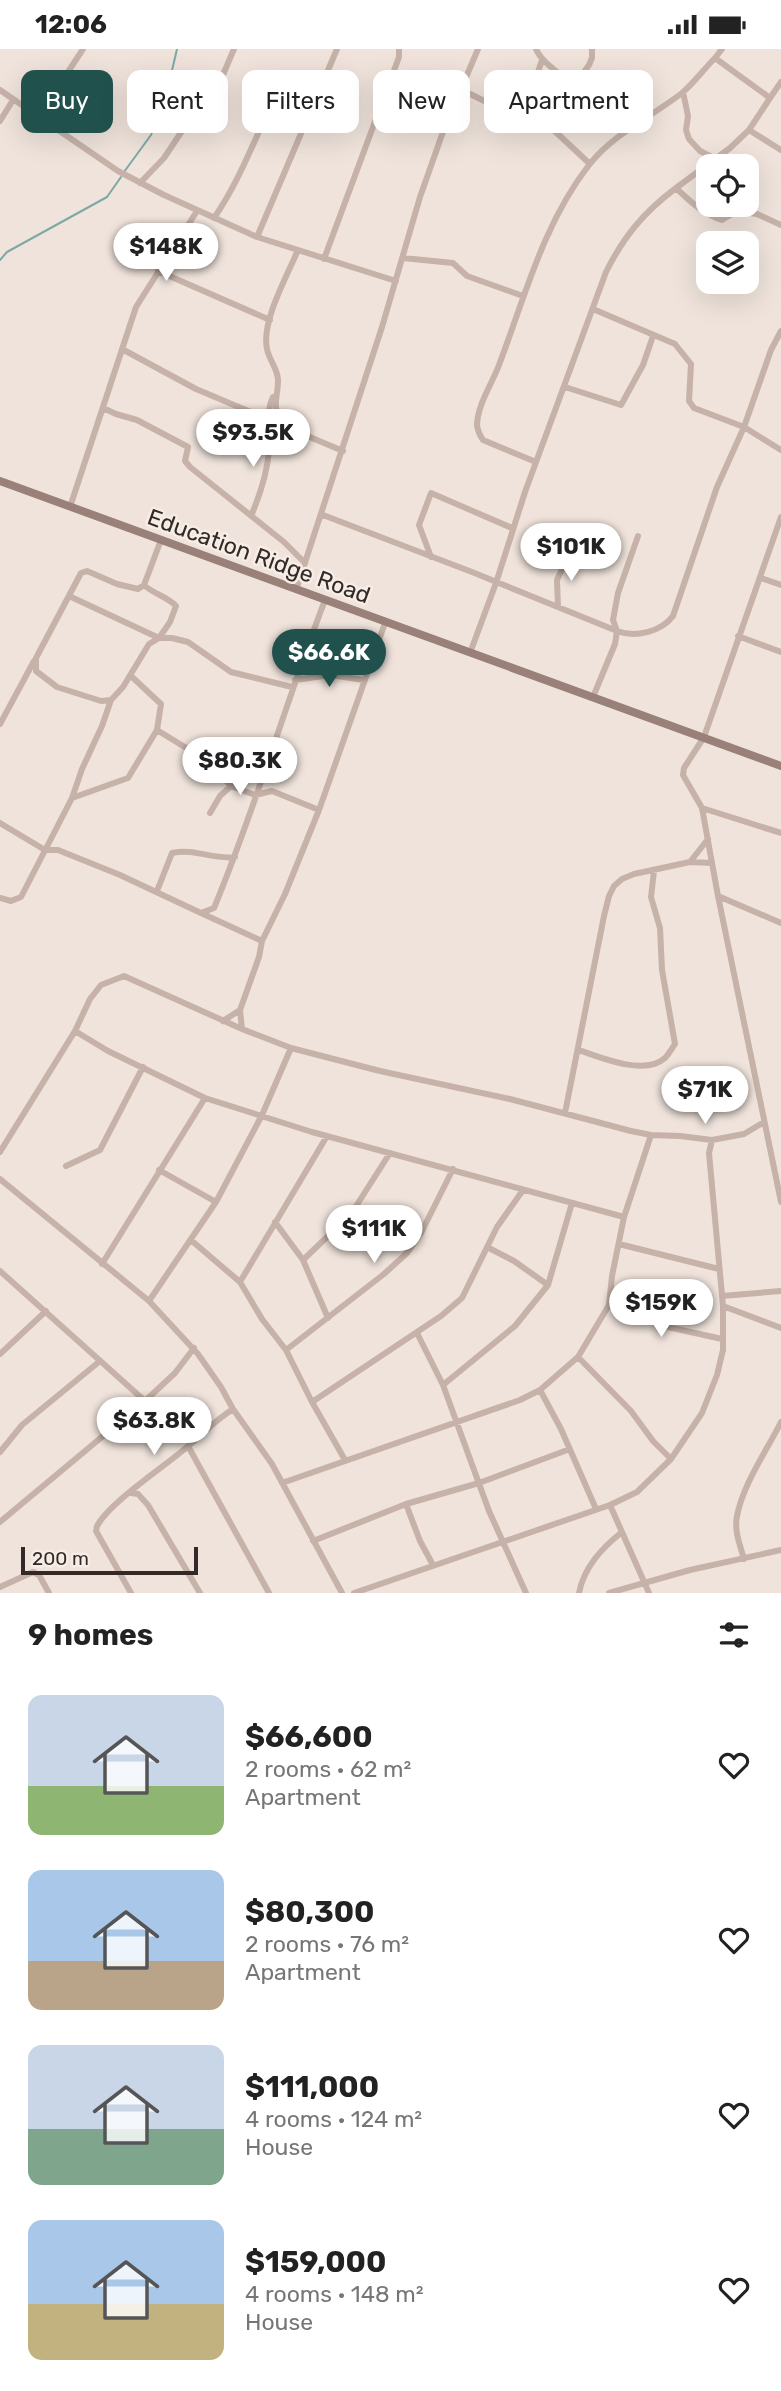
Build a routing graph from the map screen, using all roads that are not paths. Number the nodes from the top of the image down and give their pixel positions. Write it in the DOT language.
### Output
graph roads {
  1 [pos="83,49"];
  2 [pos="233,49"];
  3 [pos="337,49"];
  4 [pos="399,49"];
  5 [pos="478,49"];
  6 [pos="536,49"];
  7 [pos="592,49"];
  8 [pos="722,49"];
  9 [pos="715,58"];
  10 [pos="542,60"];
  11 [pos="69,70"];
  12 [pos="328,70"];
  13 [pos="469,70"];
  14 [pos="539,70"];
  15 [pos="558,70"];
  16 [pos="585,70"];
  17 [pos="781,82"];
  18 [pos="0,90"];
  19 [pos="683,92"];
  20 [pos="770,98"];
  21 [pos="13,100"];
  22 [pos="21,105"];
  23 [pos="0,121"];
  24 [pos="749,130"];
  25 [pos="63,133"];
  26 [pos="258,133"];
  27 [pos="301,133"];
  28 [pos="443,133"];
  29 [pos="559,133"];
  30 [pos="781,150"];
  31 [pos="706,154"];
  32 [pos="720,154"];
  33 [pos="590,164"];
  34 [pos="696,172"];
  35 [pos="140,183"];
  36 [pos="676,188"];
  37 [pos="197,211"];
  38 [pos="214,218"];
  39 [pos="781,225"];
  40 [pos="257,237"];
  41 [pos="298,250"];
  42 [pos="403,258"];
  43 [pos="324,259"];
  44 [pos="158,271"];
  45 [pos="396,281"];
  46 [pos="523,296"];
  47 [pos="593,309"];
  48 [pos="270,320"];
  49 [pos="781,331"];
  50 [pos="653,336"];
  51 [pos="122,349"];
  52 [pos="565,387"];
  53 [pos="276,394"];
  54 [pos="103,408"];
  55 [pos="267,420"];
  56 [pos="744,427"];
  57 [pos="290,429"];
  58 [pos="781,450"];
  59 [pos="343,451"];
  60 [pos="536,462"];
  61 [pos="0,481"];
  62 [pos="70,507"];
  63 [pos="323,515"];
  64 [pos="251,516"];
  65 [pos="781,517"];
  66 [pos="512,528"];
  67 [pos="638,536"];
  68 [pos="161,540"];
  69 [pos="569,554"];
  70 [pos="431,557"];
  71 [pos="305,563"];
  72 [pos="761,578"];
  73 [pos="496,583"];
  74 [pos="144,585"];
  75 [pos="781,585"];
  76 [pos="296,590"];
  77 [pos="69,596"];
  78 [pos="325,600"];
  79 [pos="558,607"];
  80 [pos="385,622"];
  81 [pos="617,631"];
  82 [pos="738,636"];
  83 [pos="159,638"];
  84 [pos="781,652"];
  85 [pos="470,653"];
  86 [pos="36,658"];
  87 [pos="131,676"];
  88 [pos="364,680"];
  89 [pos="294,684"];
  90 [pos="593,697"];
  91 [pos="111,699"];
  92 [pos="0,724"];
  93 [pos="157,730"];
  94 [pos="704,737"];
  95 [pos="781,767"];
  96 [pos="231,786"];
  97 [pos="255,795"];
  98 [pos="72,798"];
  99 [pos="702,808"];
  100 [pos="319,810"];
  101 [pos="210,813"];
  102 [pos="0,823"];
  103 [pos="781,833"];
  104 [pos="708,839"];
  105 [pos="45,850"];
  106 [pos="235,857"];
  107 [pos="690,862"];
  108 [pos="712,863"];
  109 [pos="654,871"];
  110 [pos="157,891"];
  111 [pos="718,896"];
  112 [pos="0,898"];
  113 [pos="201,913"];
  114 [pos="781,923"];
  115 [pos="262,941"];
  116 [pos="240,1010"];
  117 [pos="223,1021"];
  118 [pos="242,1030"];
  119 [pos="75,1031"];
  120 [pos="291,1048"];
  121 [pos="579,1050"];
  122 [pos="143,1067"];
  123 [pos="205,1098"];
  124 [pos="565,1113"];
  125 [pos="262,1115"];
  126 [pos="764,1122"];
  127 [pos="651,1135"];
  128 [pos="327,1136"];
  129 [pos="712,1140"];
  130 [pos="0,1152"];
  131 [pos="390,1153"];
  132 [pos="66,1165"];
  133 [pos="453,1169"];
  134 [pos="159,1171"];
  135 [pos="0,1179"];
  136 [pos="779,1186"];
  137 [pos="523,1190"];
  138 [pos="216,1202"];
  139 [pos="781,1202"];
  140 [pos="572,1203"];
  141 [pos="624,1217"];
  142 [pos="275,1222"];
  143 [pos="192,1241"];
  144 [pos="619,1244"];
  145 [pos="487,1247"];
  146 [pos="303,1260"];
  147 [pos="102,1263"];
  148 [pos="719,1269"];
  149 [pos="0,1271"];
  150 [pos="240,1282"];
  151 [pos="548,1285"];
  152 [pos="781,1291"];
  153 [pos="722,1296"];
  154 [pos="149,1301"];
  155 [pos="609,1305"];
  156 [pos="723,1306"];
  157 [pos="46,1311"];
  158 [pos="328,1318"];
  159 [pos="781,1328"];
  160 [pos="417,1333"];
  161 [pos="722,1339"];
  162 [pos="194,1348"];
  163 [pos="286,1350"];
  164 [pos="0,1354"];
  165 [pos="578,1357"];
  166 [pos="100,1361"];
  167 [pos="443,1385"];
  168 [pos="540,1390"];
  169 [pos="145,1401"];
  170 [pos="312,1402"];
  171 [pos="233,1409"];
  172 [pos="781,1422"];
  173 [pos="456,1423"];
  174 [pos="188,1446"];
  175 [pos="570,1449"];
  176 [pos="0,1452"];
  177 [pos="671,1459"];
  178 [pos="345,1460"];
  179 [pos="282,1483"];
  180 [pos="479,1483"];
  181 [pos="131,1493"];
  182 [pos="406,1504"];
  183 [pos="610,1505"];
  184 [pos="596,1509"];
  185 [pos="0,1522"];
  186 [pos="622,1532"];
  187 [pos="313,1541"];
  188 [pos="503,1542"];
  189 [pos="781,1550"];
  190 [pos="744,1559"];
  191 [pos="433,1565"];
  192 [pos="645,1584"];
  193 [pos="0,1587"];
  194 [pos="49,1593"];
  195 [pos="131,1593"];
  196 [pos="200,1593"];
  197 [pos="269,1593"];
  198 [pos="342,1593"];
  199 [pos="354,1593"];
  200 [pos="526,1593"];
  201 [pos="579,1593"];
  202 [pos="609,1593"];
  203 [pos="649,1593"];
  1 -- 11 [label="street"];
  2 -- 35 [label="street"];
  3 -- 12 [label="street"];
  4 -- 43 [label="street"];
  5 -- 13 [label="street"];
  6 -- 10 [label="street"];
  7 -- 16 [label="street"];
  8 -- 9 [label="street"];
  9 -- 19 [label="street"];
  9 -- 20 [label="street"];
  10 -- 14 [label="street"];
  10 -- 15 [label="street"];
  17 -- 20 [label="street"];
  18 -- 21 [label="street"];
  19 -- 31 [label="street"];
  19 -- 33 [label="street"];
  20 -- 24 [label="street"];
  21 -- 22 [label="street"];
  21 -- 23 [label="street"];
  24 -- 30 [label="street"];
  24 -- 32 [label="street"];
  25 -- 35 [label="street"];
  26 -- 38 [label="street"];
  27 -- 40 [label="street"];
  28 -- 42 [label="street"];
  29 -- 33 [label="street"];
  33 -- 46 [label="street"];
  34 -- 36 [label="street"];
  35 -- 37 [label="street"];
  36 -- 39 [label="street"];
  36 -- 47 [label="street"];
  37 -- 38 [label="street"];
  37 -- 44 [label="street"];
  38 -- 40 [label="street"];
  40 -- 41 [label="street"];
  41 -- 43 [label="street"];
  41 -- 48 [label="street"];
  42 -- 45 [label="street"];
  42 -- 46 [label="street"];
  43 -- 45 [label="street"];
  44 -- 48 [label="street"];
  44 -- 51 [label="street"];
  45 -- 59 [label="street"];
  46 -- 60 [label="street"];
  47 -- 50 [label="street"];
  47 -- 52 [label="street"];
  48 -- 53 [label="street"];
  49 -- 56 [label="street"];
  50 -- 52 [label="street"];
  50 -- 56 [label="street"];
  51 -- 54 [label="street"];
  51 -- 55 [label="street"];
  52 -- 60 [label="street"];
  53 -- 55 [label="street"];
  53 -- 57 [label="street"];
  54 -- 62 [label="street"];
  54 -- 64 [label="street"];
  55 -- 57 [label="street"];
  55 -- 64 [label="street"];
  56 -- 58 [label="street"];
  56 -- 81 [label="street"];
  57 -- 59 [label="street"];
  59 -- 63 [label="street"];
  60 -- 66 [label="street"];
  61 -- 62 [label="main road, Education Ridge Road"];
  62 -- 68 [label="main road, Education Ridge Road"];
  63 -- 70 [label="street"];
  63 -- 71 [label="street"];
  64 -- 71 [label="street"];
  65 -- 72 [label="street"];
  66 -- 70 [label="street"];
  66 -- 73 [label="street"];
  67 -- 81 [label="street"];
  68 -- 74 [label="street"];
  68 -- 76 [label="main road, Education Ridge Road"];
  69 -- 79 [label="street"];
  70 -- 73 [label="street"];
  71 -- 76 [label="street"];
  72 -- 75 [label="street"];
  72 -- 82 [label="street"];
  73 -- 79 [label="street"];
  73 -- 85 [label="street"];
  74 -- 77 [label="street"];
  74 -- 83 [label="street"];
  76 -- 78 [label="main road, Education Ridge Road"];
  77 -- 83 [label="street"];
  77 -- 86 [label="street"];
  78 -- 80 [label="main road, Education Ridge Road"];
  78 -- 89 [label="street"];
  79 -- 81 [label="street"];
  80 -- 85 [label="main road, Education Ridge Road"];
  80 -- 88 [label="street"];
  81 -- 90 [label="street"];
  82 -- 84 [label="street"];
  82 -- 94 [label="street"];
  83 -- 87 [label="street"];
  83 -- 89 [label="street"];
  85 -- 90 [label="main road, Education Ridge Road"];
  86 -- 91 [label="street"];
  86 -- 92 [label="street"];
  87 -- 91 [label="street"];
  87 -- 93 [label="street"];
  88 -- 89 [label="street"];
  88 -- 100 [label="street"];
  89 -- 97 [label="street"];
  90 -- 94 [label="main road, Education Ridge Road"];
  91 -- 98 [label="street"];
  93 -- 96 [label="street"];
  93 -- 98 [label="street"];
  94 -- 95 [label="main road, Education Ridge Road"];
  94 -- 99 [label="street"];
  96 -- 97 [label="street"];
  96 -- 101 [label="street"];
  97 -- 100 [label="street"];
  97 -- 106 [label="street"];
  98 -- 105 [label="street"];
  99 -- 103 [label="street"];
  99 -- 104 [label="street"];
  100 -- 115 [label="street"];
  102 -- 105 [label="street"];
  104 -- 107 [label="street"];
  104 -- 108 [label="street"];
  105 -- 110 [label="street"];
  105 -- 112 [label="street"];
  106 -- 110 [label="street"];
  106 -- 113 [label="street"];
  107 -- 108 [label="street"];
  107 -- 109 [label="street"];
  108 -- 111 [label="street"];
  109 -- 121 [label="street"];
  109 -- 121 [label="street"];
  110 -- 113 [label="street"];
  111 -- 114 [label="street"];
  111 -- 126 [label="street"];
  113 -- 115 [label="street"];
  115 -- 116 [label="street"];
  116 -- 117 [label="street"];
  116 -- 118 [label="street"];
  117 -- 118 [label="street"];
  117 -- 119 [label="street"];
  118 -- 120 [label="street"];
  119 -- 122 [label="street"];
  119 -- 130 [label="street"];
  120 -- 124 [label="street"];
  120 -- 125 [label="street"];
  121 -- 124 [label="street"];
  122 -- 123 [label="street"];
  122 -- 132 [label="street"];
  123 -- 125 [label="street"];
  123 -- 134 [label="street"];
  124 -- 127 [label="street"];
  125 -- 128 [label="street"];
  125 -- 138 [label="street"];
  126 -- 129 [label="street"];
  126 -- 136 [label="street"];
  127 -- 129 [label="street"];
  127 -- 141 [label="street"];
  128 -- 131 [label="street"];
  128 -- 142 [label="street"];
  129 -- 148 [label="street"];
  131 -- 133 [label="street"];
  131 -- 146 [label="street"];
  133 -- 137 [label="street"];
  133 -- 158 [label="street"];
  134 -- 138 [label="street"];
  134 -- 147 [label="street"];
  135 -- 147 [label="street"];
  136 -- 139 [label="street"];
  137 -- 140 [label="street"];
  137 -- 145 [label="street"];
  138 -- 143 [label="street"];
  140 -- 141 [label="street"];
  140 -- 151 [label="street"];
  141 -- 144 [label="street"];
  142 -- 146 [label="street"];
  142 -- 150 [label="street"];
  143 -- 150 [label="street"];
  143 -- 154 [label="street"];
  144 -- 148 [label="street"];
  144 -- 155 [label="street"];
  145 -- 151 [label="street"];
  145 -- 160 [label="street"];
  146 -- 158 [label="street"];
  147 -- 154 [label="street"];
  148 -- 153 [label="street"];
  149 -- 157 [label="street"];
  150 -- 163 [label="street"];
  151 -- 167 [label="street"];
  152 -- 153 [label="street"];
  153 -- 156 [label="street"];
  154 -- 162 [label="street"];
  155 -- 161 [label="street"];
  155 -- 165 [label="street"];
  156 -- 159 [label="street"];
  156 -- 161 [label="street"];
  157 -- 164 [label="street"];
  157 -- 166 [label="street"];
  158 -- 163 [label="street"];
  160 -- 167 [label="street"];
  160 -- 170 [label="street"];
  161 -- 177 [label="street"];
  162 -- 169 [label="street"];
  162 -- 171 [label="street"];
  163 -- 170 [label="street"];
  165 -- 168 [label="street"];
  165 -- 177 [label="street"];
  166 -- 169 [label="street"];
  166 -- 176 [label="street"];
  167 -- 173 [label="street"];
  168 -- 173 [label="street"];
  168 -- 175 [label="street"];
  169 -- 185 [label="street"];
  170 -- 178 [label="street"];
  171 -- 174 [label="street"];
  171 -- 179 [label="street"];
  172 -- 190 [label="street"];
  173 -- 178 [label="street"];
  173 -- 180 [label="street"];
  174 -- 181 [label="street"];
  174 -- 197 [label="street"];
  175 -- 180 [label="street"];
  175 -- 184 [label="street"];
  177 -- 183 [label="street"];
  178 -- 179 [label="street"];
  179 -- 187 [label="street"];
  180 -- 182 [label="street"];
  180 -- 188 [label="street"];
  181 -- 195 [label="street"];
  181 -- 196 [label="street"];
  182 -- 187 [label="street"];
  182 -- 191 [label="street"];
  183 -- 184 [label="street"];
  183 -- 186 [label="street"];
  184 -- 188 [label="street"];
  186 -- 192 [label="street"];
  186 -- 201 [label="street"];
  187 -- 198 [label="street"];
  188 -- 191 [label="street"];
  188 -- 200 [label="street"];
  189 -- 190 [label="street"];
  190 -- 192 [label="street"];
  191 -- 199 [label="street"];
  192 -- 202 [label="street"];
  192 -- 203 [label="street"];
  193 -- 194 [label="street"];
}
